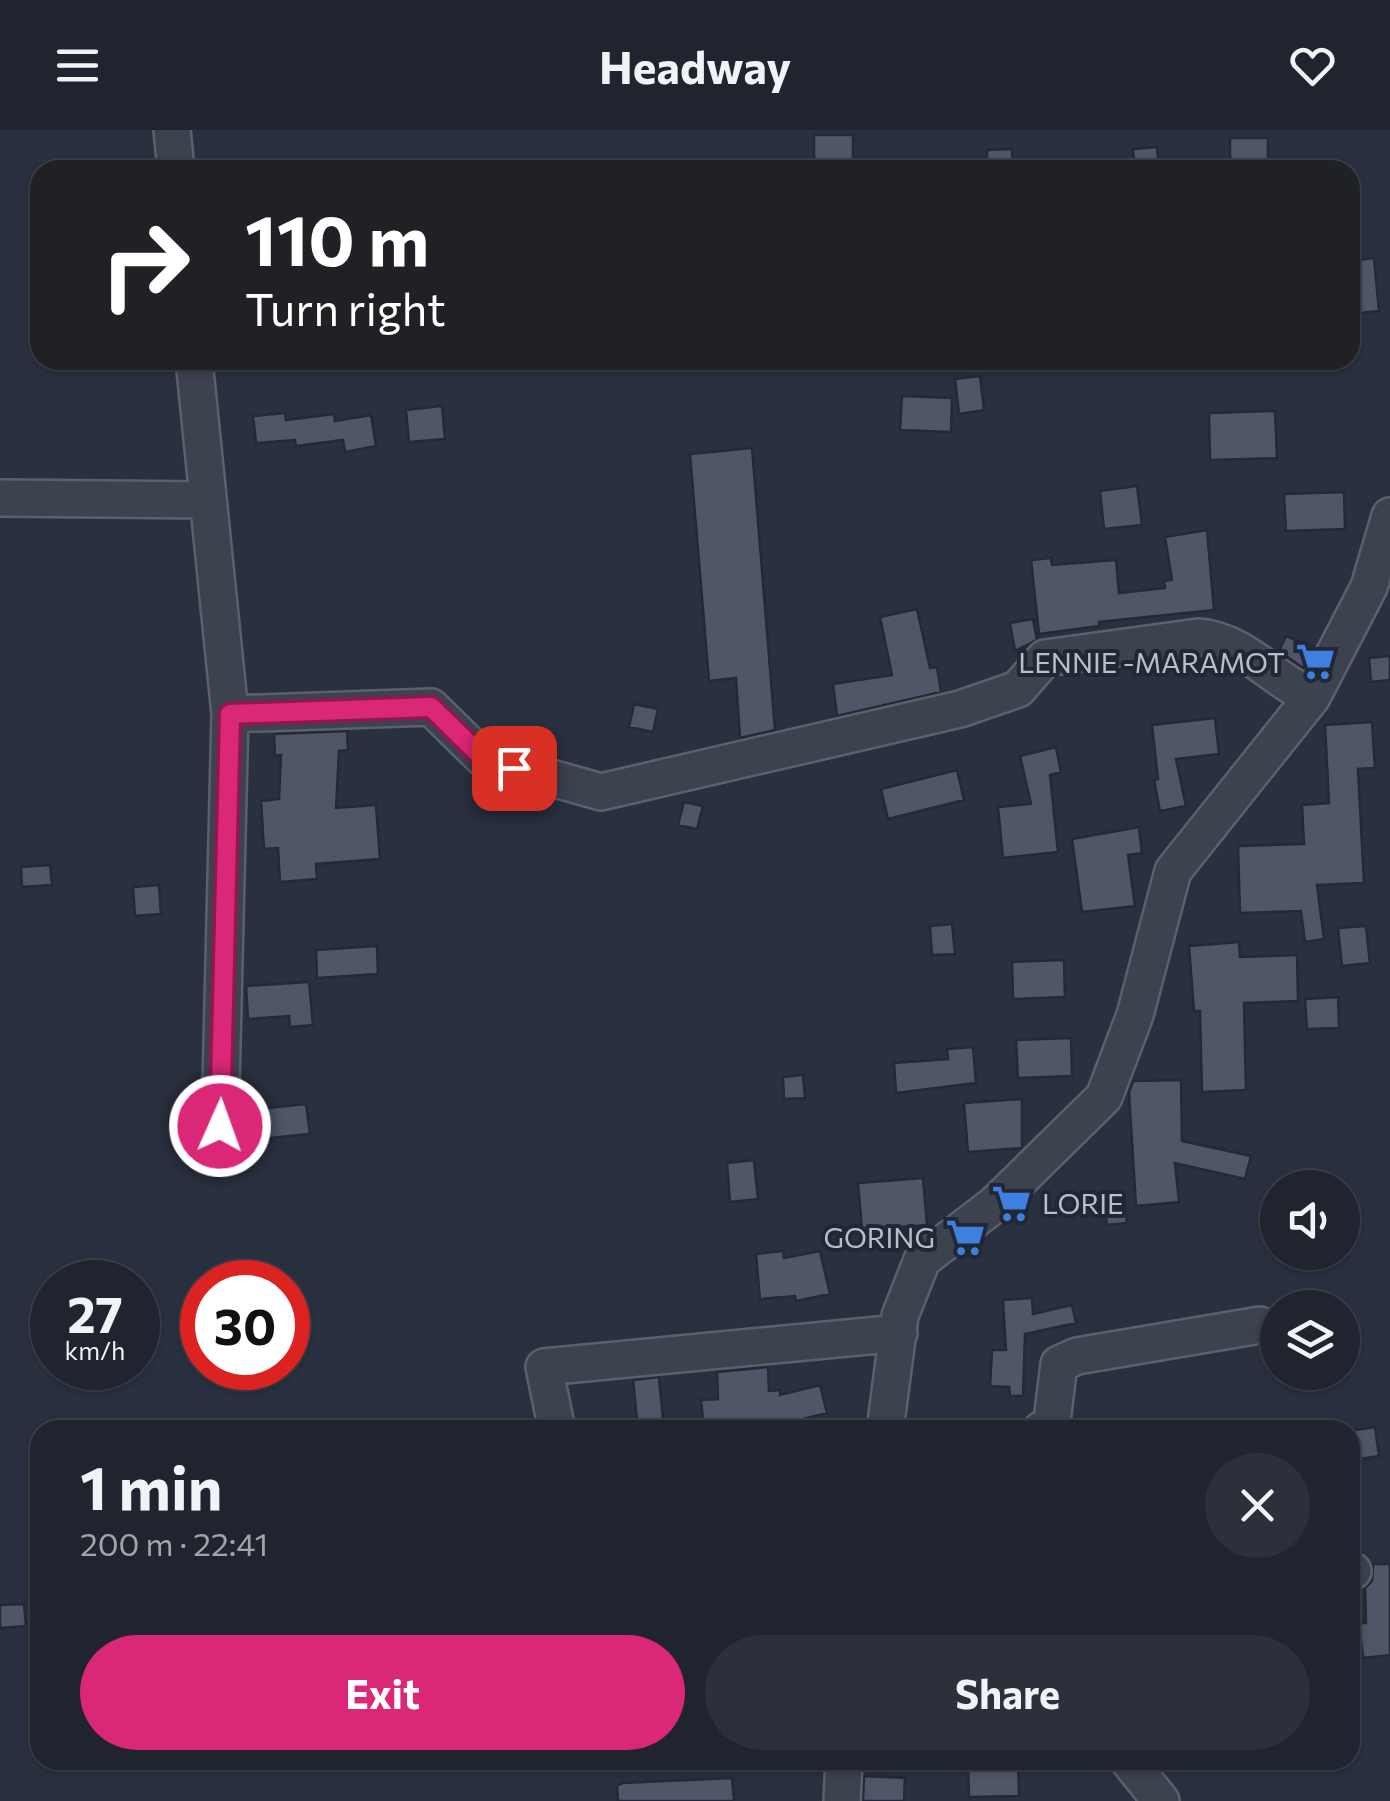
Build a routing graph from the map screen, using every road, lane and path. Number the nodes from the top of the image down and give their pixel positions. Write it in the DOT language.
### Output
graph roads {
  1 [pos="172,130"];
  2 [pos="175,160"];
  3 [pos="195,370"];
  4 [pos="0,498"];
  5 [pos="207,500"];
  6 [pos="1390,516"];
  7 [pos="1312,697"];
  8 [pos="230,714"];
  9 [pos="220,1126"];
  10 [pos="1260,1325"];
  11 [pos="899,1332"];
  12 [pos="555,1420"];
  13 [pos="886,1420"];
  14 [pos="1052,1420"];
  15 [pos="844,1770"];
  16 [pos="1136,1770"];
  17 [pos="842,1801"];
  18 [pos="1161,1801"];
  1 -- 2 [label="street"];
  3 -- 5 [label="street"];
  4 -- 5 [label="street"];
  5 -- 8 [label="street"];
  6 -- 7 [label="street"];
  7 -- 8 [label="street"];
  7 -- 11 [label="street"];
  8 -- 9 [label="street"];
  10 -- 14 [label="street"];
  11 -- 12 [label="street"];
  11 -- 13 [label="street"];
  15 -- 17 [label="street"];
  16 -- 18 [label="street"];
}
